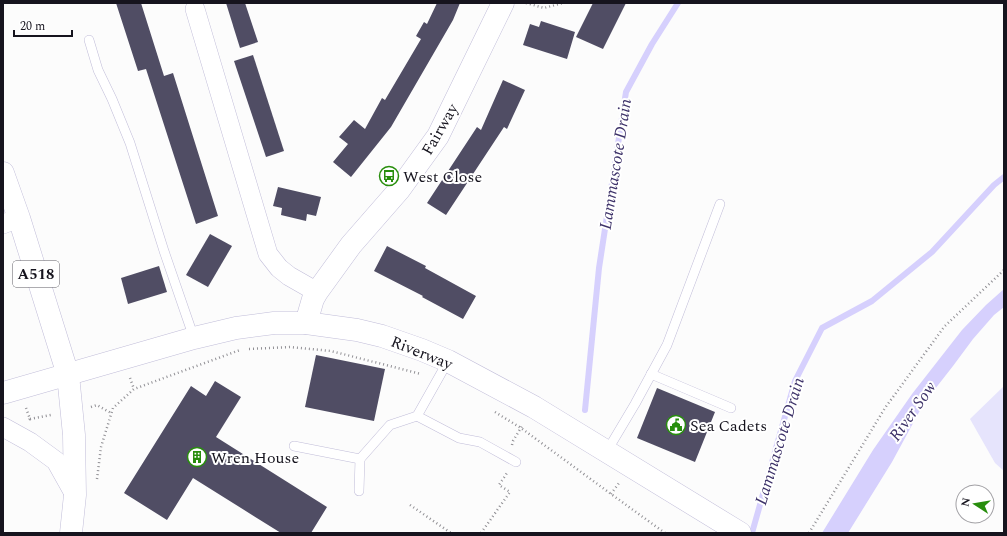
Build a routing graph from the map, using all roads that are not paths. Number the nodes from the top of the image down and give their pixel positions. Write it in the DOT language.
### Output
graph roads {
  1 [pos="504,3"];
  2 [pos="195,9"];
  3 [pos="89,40"];
  4 [pos="3,173"];
  5 [pos="720,204"];
  6 [pos="11,221"];
  7 [pos="317,292"];
  8 [pos="306,323"];
  9 [pos="194,338"];
  10 [pos="448,361"];
  11 [pos="651,374"];
  12 [pos="68,375"];
  13 [pos="11,391"];
  14 [pos="731,408"];
  15 [pos="416,416"];
  16 [pos="3,427"];
  17 [pos="294,446"];
  18 [pos="607,450"];
  19 [pos="360,459"];
  20 [pos="516,462"];
  21 [pos="359,491"];
  22 [pos="75,495"];
  23 [pos="733,528"];
  24 [pos="71,533"];
  1 -- 7 [label="main road, Fairway"];
  2 -- 7 [label="street"];
  3 -- 9 [label="lane"];
  4 -- 6 [label="main road, A518"];
  5 -- 11 [label="lane"];
  6 -- 12 [label="main road, A518"];
  7 -- 8 [label="main road, Fairway"];
  8 -- 9 [label="main road, Riverway"];
  8 -- 10 [label="main road, Riverway"];
  9 -- 12 [label="main road, Riverway"];
  10 -- 15 [label="lane"];
  10 -- 18 [label="main road, Riverway"];
  11 -- 14 [label="lane"];
  11 -- 18 [label="lane"];
  12 -- 13 [label="main road, Riverway"];
  12 -- 22 [label="main road"];
  15 -- 19 [label="lane"];
  15 -- 20 [label="lane"];
  16 -- 22 [label="street"];
  17 -- 19 [label="lane"];
  18 -- 23 [label="main road, Riverway"];
  19 -- 21 [label="lane"];
  22 -- 24 [label="main road"];
}
